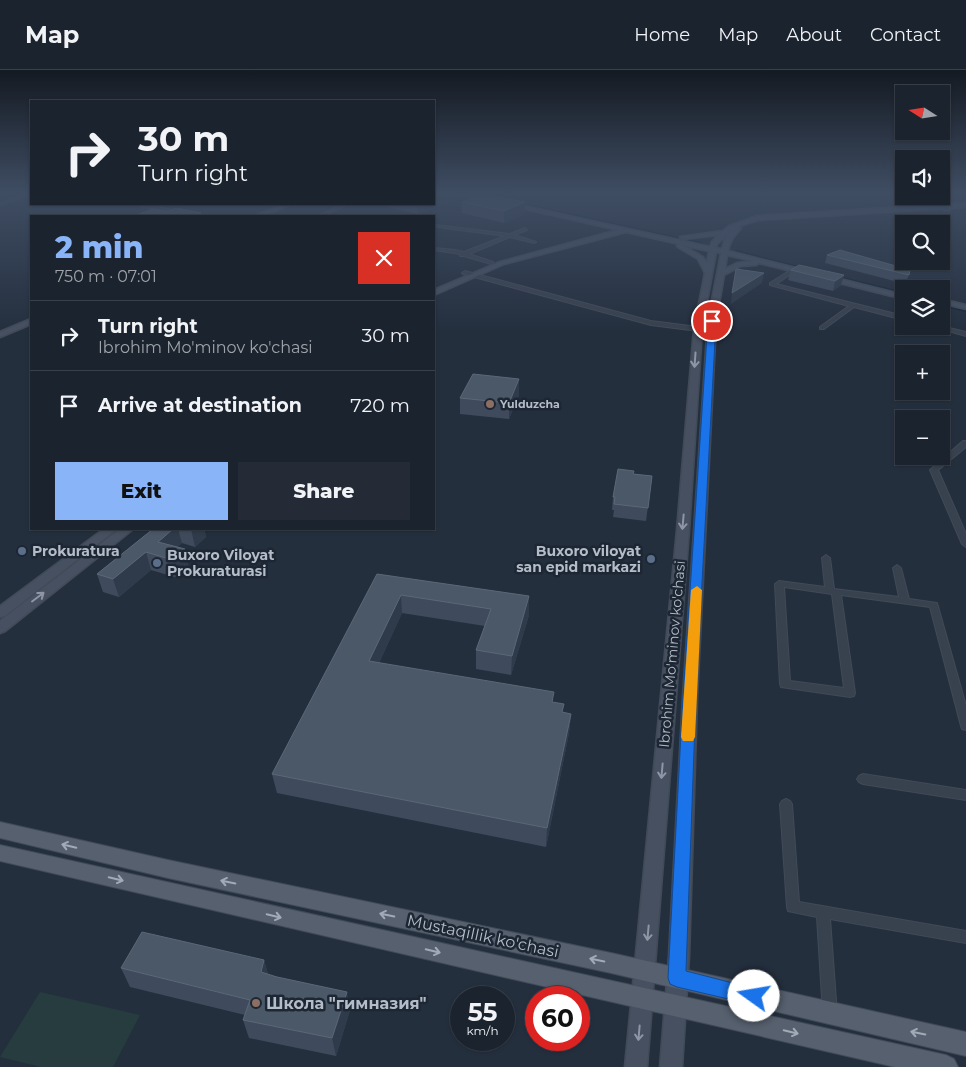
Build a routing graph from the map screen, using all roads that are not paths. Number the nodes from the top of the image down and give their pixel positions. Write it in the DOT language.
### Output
graph roads {
  1 [pos="498,240"];
  2 [pos="525,240"];
  3 [pos="586,240"];
  4 [pos="663,240"];
  5 [pos="680,240"];
  6 [pos="696,240"];
  7 [pos="696,240"];
  8 [pos="724,240"];
  9 [pos="725,240"];
  10 [pos="534,242"];
  11 [pos="720,244"];
  12 [pos="435,249"];
  13 [pos="462,254"];
  14 [pos="496,263"];
  15 [pos="772,264"];
  16 [pos="794,270"];
  17 [pos="465,273"];
  18 [pos="714,273"];
  19 [pos="473,275"];
  20 [pos="435,286"];
  21 [pos="895,289"];
  22 [pos="435,293"];
  23 [pos="895,295"];
  24 [pos="950,303"];
  25 [pos="852,306"];
  26 [pos="966,307"];
  27 [pos="950,309"];
  28 [pos="966,313"];
  29 [pos="30,314"];
  30 [pos="895,316"];
  31 [pos="30,321"];
  32 [pos="703,323"];
  33 [pos="0,328"];
  34 [pos="822,328"];
  35 [pos="950,330"];
  36 [pos="966,334"];
  37 [pos="0,335"];
  38 [pos="966,443"];
  39 [pos="110,530"];
  40 [pos="126,530"];
  41 [pos="966,544"];
  42 [pos="826,558"];
  43 [pos="897,568"];
  44 [pos="833,591"];
  45 [pos="906,602"];
  46 [pos="0,613"];
  47 [pos="0,628"];
  48 [pos="966,726"];
  49 [pos="863,779"];
  50 [pos="966,795"];
  51 [pos="786,804"];
  52 [pos="0,830"];
  53 [pos="0,853"];
  54 [pos="823,913"];
  55 [pos="966,938"];
  56 [pos="644,971"];
  57 [pos="677,978"];
  58 [pos="642,998"];
  59 [pos="675,1006"];
  60 [pos="830,1014"];
  61 [pos="966,1044"];
  62 [pos="636,1067"];
  63 [pos="670,1067"];
  64 [pos="946,1067"];
  1 -- 13 [label="street"];
  2 -- 10 [label="street"];
  3 -- 14 [label="main road"];
  4 -- 18 [label="main road"];
  5 -- 11 [label="main road"];
  6 -- 11 [label="main road"];
  7 -- 11 [label="main road"];
  8 -- 11 [label="main road"];
  9 -- 11 [label="main road"];
  11 -- 15 [label="main road"];
  11 -- 18 [label="main road, Ibrohim Mo'minov ko'chasi"];
  11 -- 21 [label="main road"];
  12 -- 13 [label="street"];
  13 -- 14 [label="street"];
  14 -- 17 [label="main road"];
  14 -- 19 [label="main road"];
  15 -- 16 [label="main road"];
  15 -- 18 [label="main road"];
  16 -- 23 [label="main road"];
  16 -- 25 [label="street"];
  17 -- 19 [label="street"];
  17 -- 20 [label="main road"];
  18 -- 32 [label="main road, Ibrohim Mo'minov ko'chasi"];
  19 -- 22 [label="main road"];
  19 -- 32 [label="street"];
  24 -- 26 [label="main road"];
  25 -- 30 [label="street"];
  25 -- 34 [label="street"];
  27 -- 28 [label="main road"];
  29 -- 33 [label="main road"];
  31 -- 37 [label="main road"];
  32 -- 56 [label="main road, Ibrohim Mo'minov ko'chasi, one-way"];
  32 -- 57 [label="main road, Ibrohim Mo'minov ko'chasi"];
  35 -- 36 [label="street"];
  38 -- 41 [label="street"];
  39 -- 46 [label="main road"];
  47 -- 40 [label="main road, one-way"];
  42 -- 44 [label="street"];
  43 -- 45 [label="street"];
  44 -- 44 [label="street"];
  44 -- 45 [label="street"];
  45 -- 48 [label="street"];
  49 -- 50 [label="street"];
  51 -- 54 [label="street"];
  56 -- 52 [label="main road, Mustaqillik ko'chasi, one-way"];
  53 -- 58 [label="main road, Mustaqillik ko'chasi, one-way"];
  54 -- 55 [label="street"];
  54 -- 60 [label="street"];
  56 -- 57 [label="main road, Mustaqillik ko'chasi"];
  56 -- 58 [label="main road, Ibrohim Mo'minov ko'chasi"];
  57 -- 59 [label="main road, Ibrohim Mo'minov ko'chasi"];
  57 -- 60 [label="main road, Mustaqillik ko'chasi"];
  58 -- 59 [label="main road, Mustaqillik ko'chasi"];
  58 -- 62 [label="main road, Ibrohim Mo'minov ko'chasi, one-way"];
  59 -- 63 [label="main road, Ibrohim Mo'minov ko'chasi"];
  59 -- 64 [label="main road, Mustaqillik ko'chasi, one-way"];
  61 -- 60 [label="main road, Mustaqillik ko'chasi, one-way"];
}
